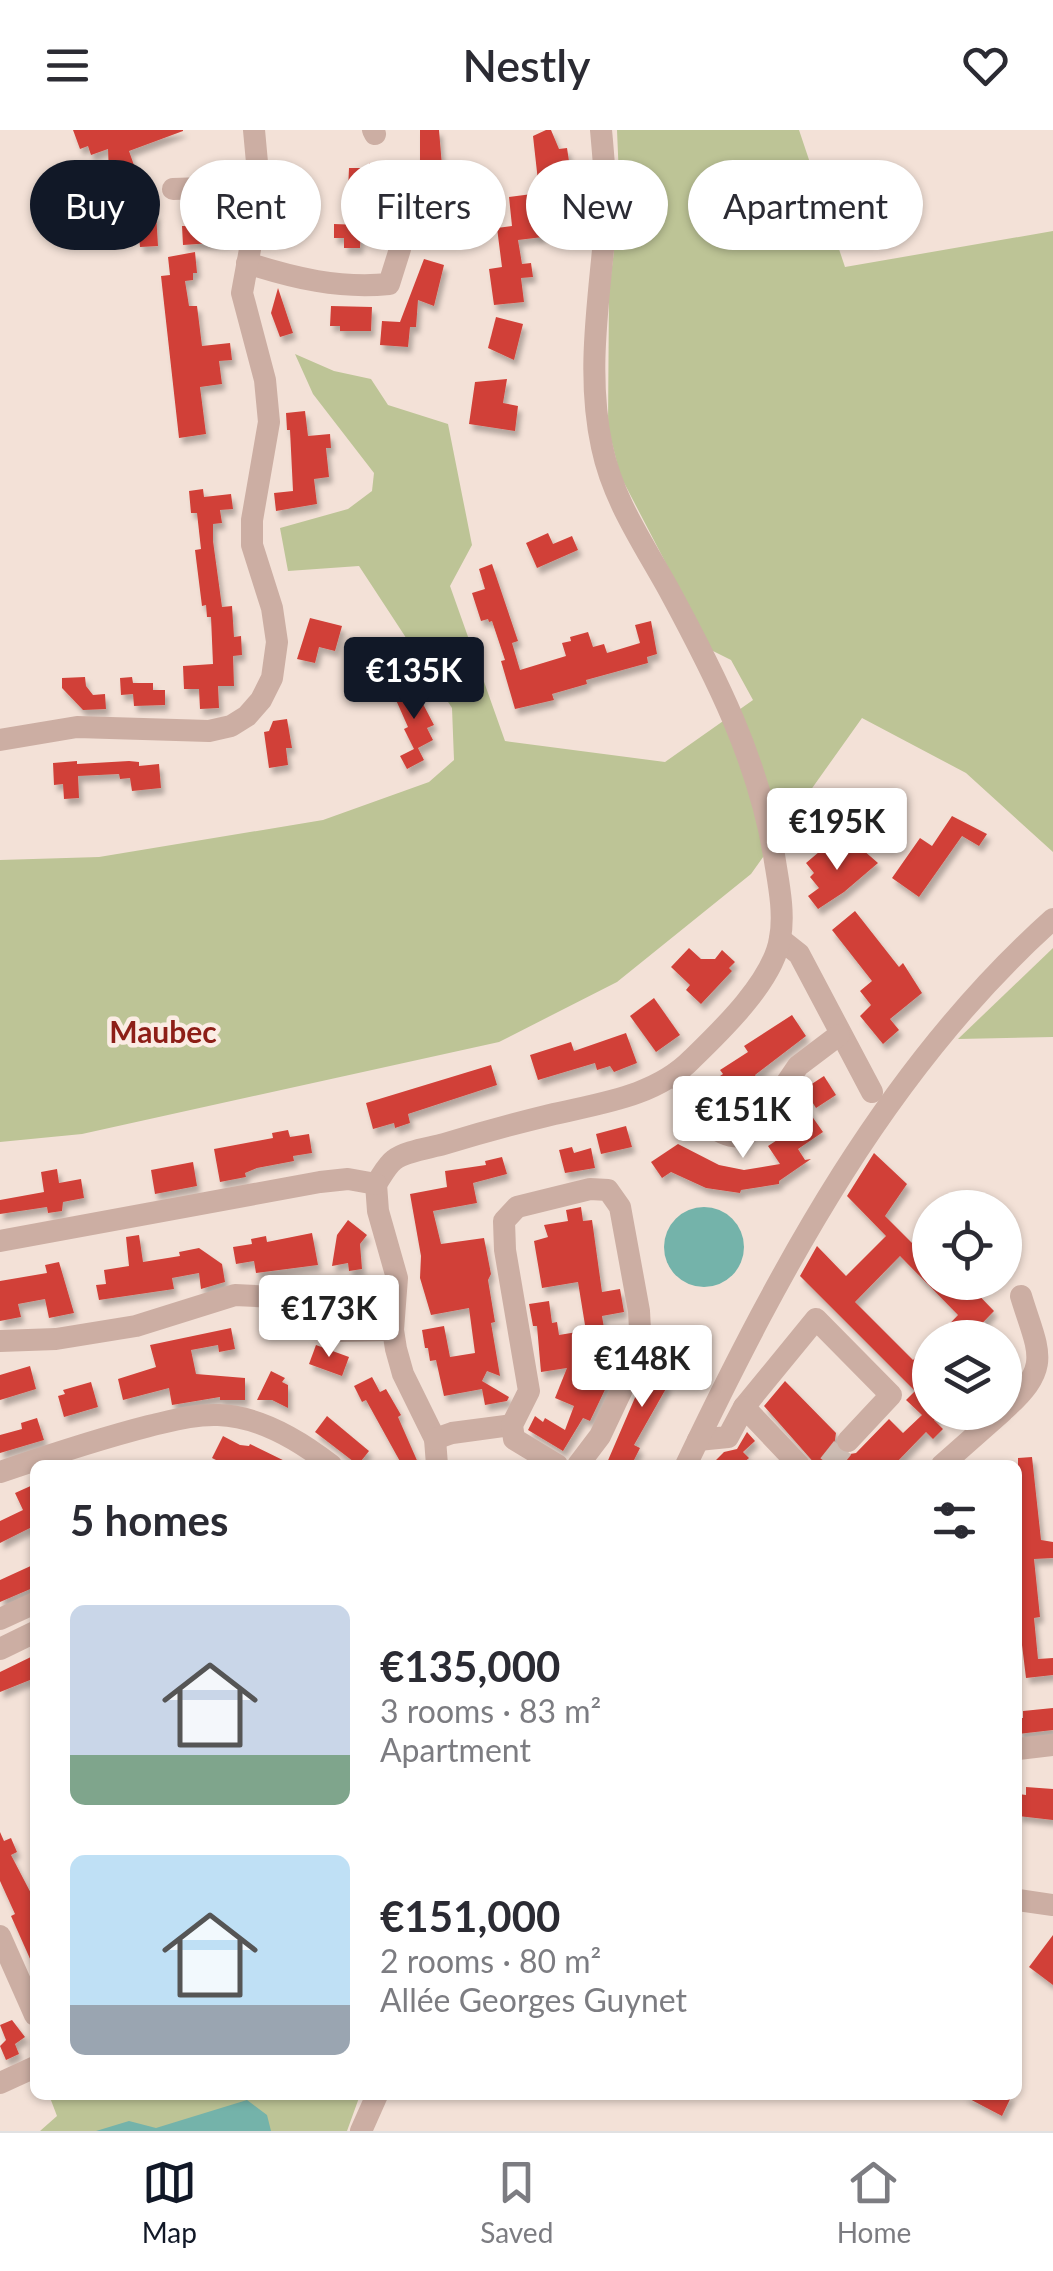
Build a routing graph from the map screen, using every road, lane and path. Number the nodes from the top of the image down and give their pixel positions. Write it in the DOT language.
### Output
graph roads {
  1 [pos="601,130"];
  2 [pos="259,131"];
  3 [pos="260,160"];
  4 [pos="173,189"];
  5 [pos="180,189"];
  6 [pos="250,250"];
  7 [pos="400,250"];
  8 [pos="247,263"];
  9 [pos="0,740"];
  10 [pos="1053,919"];
  11 [pos="1043,935"];
  12 [pos="780,938"];
  13 [pos="839,1034"];
  14 [pos="676,1073"];
  15 [pos="872,1092"];
  16 [pos="376,1184"];
  17 [pos="0,1241"];
  18 [pos="1021,1300"];
  19 [pos="393,1330"];
  20 [pos="0,1341"];
  21 [pos="1022,1394"];
  22 [pos="744,1406"];
  23 [pos="512,1424"];
  24 [pos="982,1430"];
  25 [pos="434,1439"];
  26 [pos="698,1440"];
  27 [pos="848,1442"];
  28 [pos="34,1460"];
  29 [pos="324,1460"];
  30 [pos="436,1460"];
  31 [pos="549,1460"];
  32 [pos="582,1460"];
  33 [pos="688,1460"];
  34 [pos="795,1460"];
  35 [pos="948,1460"];
  36 [pos="30,1461"];
  37 [pos="0,1472"];
  38 [pos="30,1605"];
  39 [pos="0,1620"];
  40 [pos="30,1634"];
  41 [pos="0,1649"];
  42 [pos="1053,1745"];
  43 [pos="1022,1749"];
  44 [pos="1022,1901"];
  45 [pos="1053,1905"];
  46 [pos="2,1947"];
  47 [pos="30,2005"];
  48 [pos="30,2069"];
  49 [pos="0,2083"];
  50 [pos="375,2100"];
  51 [pos="362,2131"];
  1 -- 12 [label="street"];
  2 -- 3 [label="street"];
  4 -- 5 [label="street"];
  6 -- 8 [label="street"];
  7 -- 8 [label="street"];
  8 -- 9 [label="street"];
  10 -- 11 [label="street"];
  11 -- 26 [label="street"];
  12 -- 13 [label="street"];
  12 -- 14 [label="street"];
  13 -- 14 [label="street"];
  13 -- 15 [label="street"];
  14 -- 16 [label="street"];
  16 -- 17 [label="street"];
  16 -- 19 [label="street"];
  18 -- 21 [label="street"];
  19 -- 20 [label="street"];
  19 -- 25 [label="street"];
  22 -- 26 [label="street"];
  22 -- 27 [label="street"];
  22 -- 34 [label="street"];
  23 -- 25 [label="street"];
  23 -- 31 [label="street"];
  23 -- 32 [label="street"];
  24 -- 35 [label="street"];
  25 -- 30 [label="street"];
  26 -- 33 [label="street"];
  28 -- 29 [label="street"];
  36 -- 37 [label="street"];
  38 -- 39 [label="street"];
  40 -- 41 [label="street"];
  42 -- 43 [label="street"];
  44 -- 45 [label="street"];
  46 -- 47 [label="street"];
  48 -- 49 [label="street"];
  50 -- 51 [label="street"];
}
